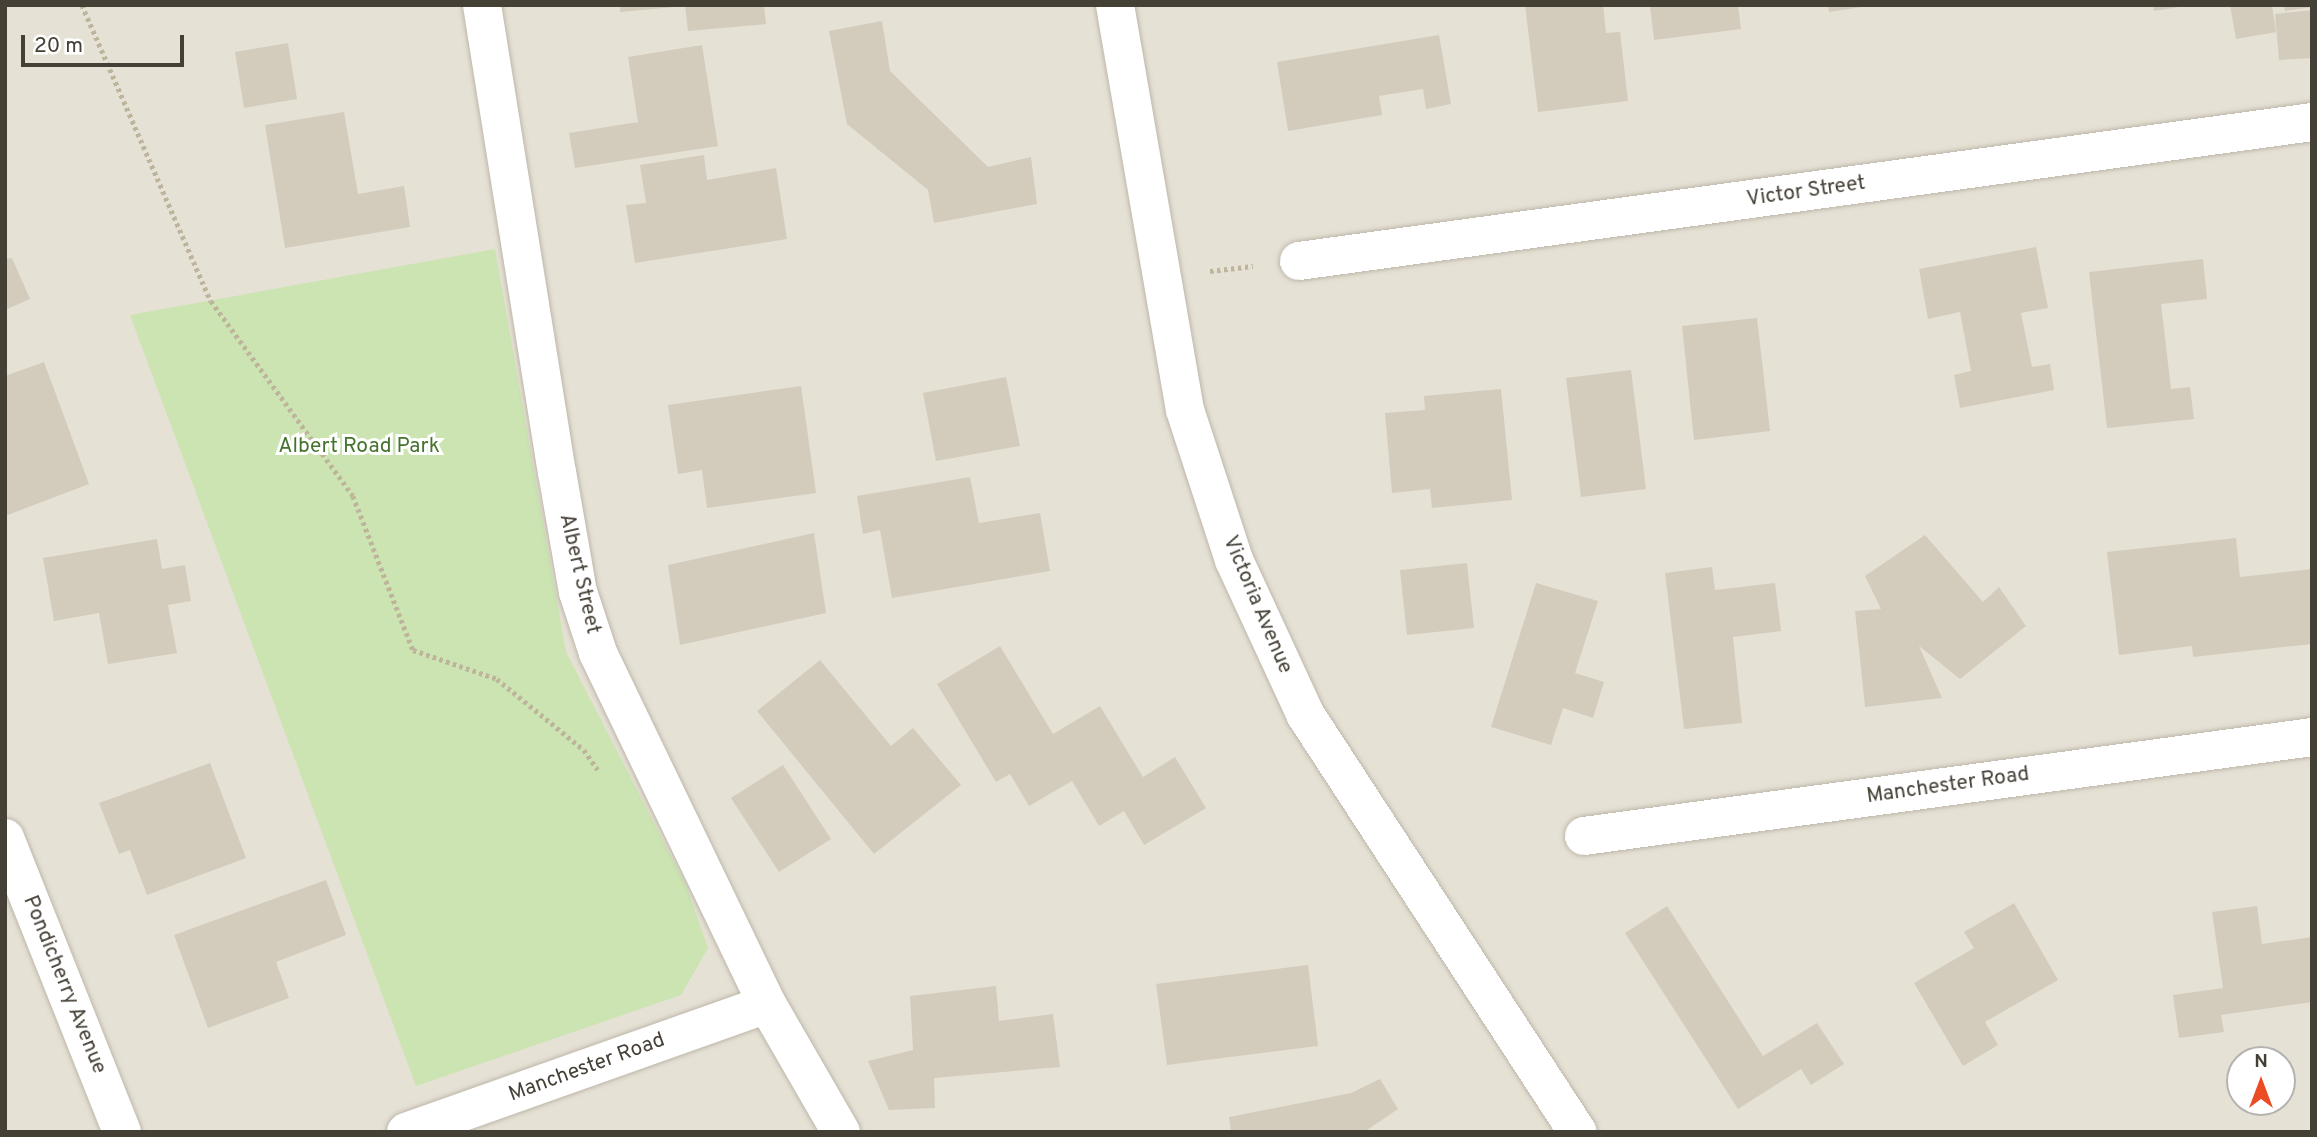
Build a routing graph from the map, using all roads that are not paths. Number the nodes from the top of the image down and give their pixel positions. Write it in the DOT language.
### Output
graph roads {
  1 [pos="482,5"];
  2 [pos="1115,5"];
  3 [pos="2312,122"];
  4 [pos="1299,261"];
  5 [pos="2312,737"];
  6 [pos="1584,836"];
  7 [pos="5,838"];
  8 [pos="767,1004"];
  9 [pos="122,1132"];
  10 [pos="406,1132"];
  11 [pos="841,1132"];
  12 [pos="1578,1132"];
  1 -- 8 [label="street, Albert Street"];
  2 -- 12 [label="street, Victoria Avenue"];
  3 -- 4 [label="street, Victor Street"];
  5 -- 6 [label="street, Manchester Road"];
  7 -- 9 [label="street, Pondicherry Avenue"];
  8 -- 10 [label="street, Manchester Road"];
  8 -- 11 [label="street, Albert Street"];
}
